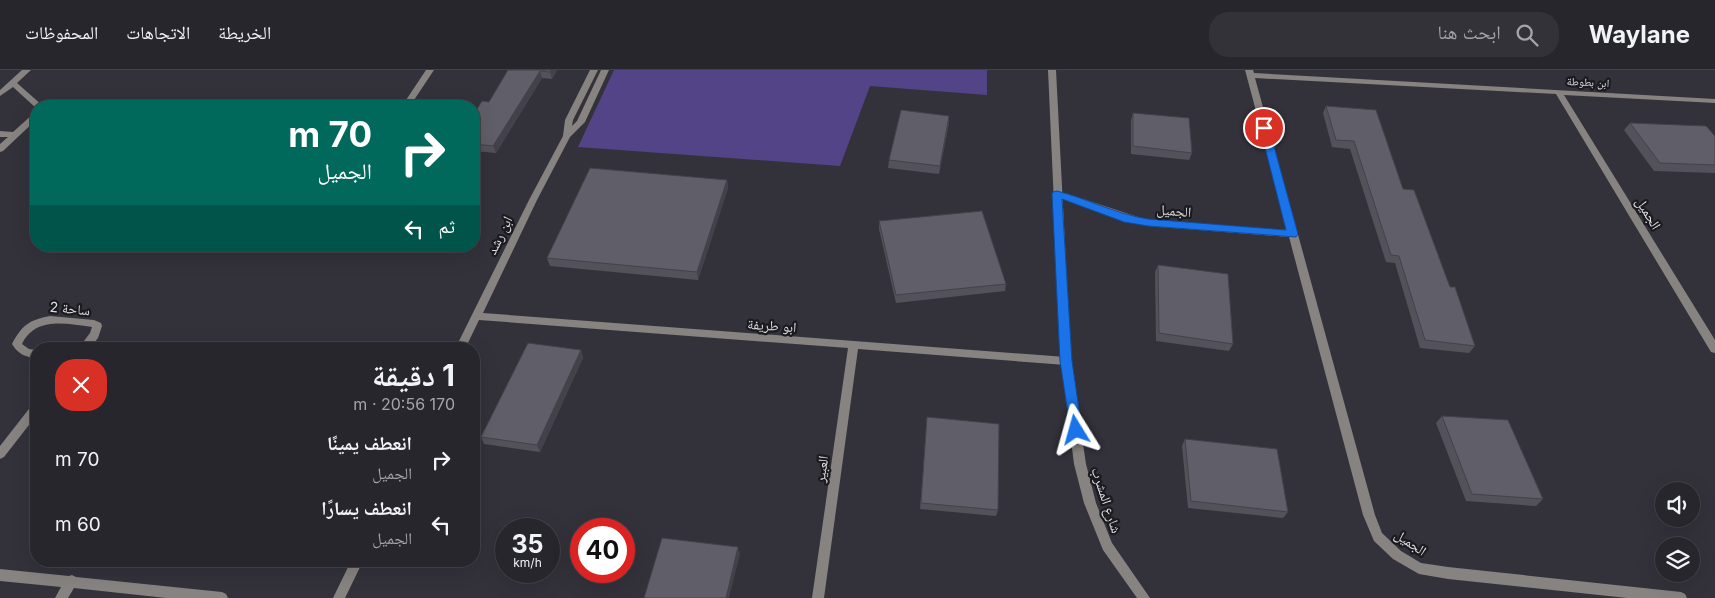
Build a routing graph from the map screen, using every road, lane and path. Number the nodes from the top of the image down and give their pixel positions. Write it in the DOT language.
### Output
graph roads {
  1 [pos="27,70"];
  2 [pos="430,70"];
  3 [pos="594,70"];
  4 [pos="605,70"];
  5 [pos="1052,70"];
  6 [pos="1249,73"];
  7 [pos="13,82"];
  8 [pos="1558,92"];
  9 [pos="0,94"];
  10 [pos="32,100"];
  11 [pos="409,100"];
  12 [pos="1715,101"];
  13 [pos="30,121"];
  14 [pos="0,134"];
  15 [pos="15,135"];
  16 [pos="567,136"];
  17 [pos="0,149"];
  18 [pos="1057,194"];
  19 [pos="1293,234"];
  20 [pos="477,316"];
  21 [pos="89,342"];
  22 [pos="464,342"];
  23 [pos="854,345"];
  24 [pos="1715,349"];
  25 [pos="30,353"];
  26 [pos="1066,361"];
  27 [pos="30,416"];
  28 [pos="0,454"];
  29 [pos="354,567"];
  30 [pos="0,575"];
  31 [pos="72,582"];
  32 [pos="61,598"];
  33 [pos="222,598"];
  34 [pos="339,598"];
  35 [pos="818,598"];
  36 [pos="1144,598"];
  37 [pos="1681,598"];
  1 -- 7 [label="street"];
  2 -- 11 [label="street"];
  3 -- 16 [label="street, ابن رشد"];
  4 -- 16 [label="street, ابن رشد"];
  5 -- 18 [label="street, شارع المشرب"];
  6 -- 8 [label="street, ابن بطوطة"];
  6 -- 19 [label="street, الجميل"];
  7 -- 9 [label="street"];
  7 -- 10 [label="street"];
  8 -- 12 [label="street, ابن بطوطة"];
  8 -- 24 [label="street, الجميل"];
  13 -- 15 [label="street"];
  14 -- 15 [label="street"];
  15 -- 17 [label="street"];
  16 -- 20 [label="street, ابن رشد"];
  18 -- 19 [label="street, الجميل"];
  18 -- 26 [label="street, شارع المشرب"];
  19 -- 37 [label="street, الجميل"];
  20 -- 22 [label="street, ابن رشد"];
  20 -- 23 [label="street, ابو طريفة"];
  21 -- 25 [label="street, ساحة 2"];
  23 -- 26 [label="street, ابو طريفة"];
  23 -- 35 [label="street, العبير"];
  26 -- 36 [label="street, شارع المشرب"];
  27 -- 28 [label="street"];
  29 -- 34 [label="street"];
  30 -- 31 [label="street"];
  31 -- 32 [label="street"];
  31 -- 33 [label="street"];
}
